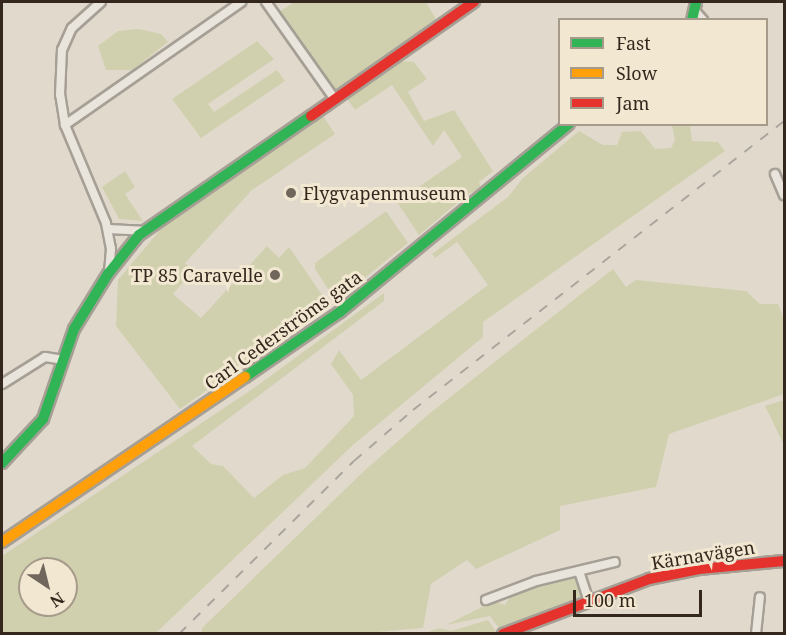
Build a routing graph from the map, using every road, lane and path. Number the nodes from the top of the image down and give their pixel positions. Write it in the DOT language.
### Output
graph roads {
  1 [pos="101,2"];
  2 [pos="242,2"];
  3 [pos="266,2"];
  4 [pos="474,2"];
  5 [pos="334,98"];
  6 [pos="65,125"];
  7 [pos="567,126"];
  8 [pos="775,174"];
  9 [pos="784,195"];
  10 [pos="108,229"];
  11 [pos="144,231"];
  12 [pos="108,274"];
  13 [pos="64,360"];
  14 [pos="2,384"];
  15 [pos="2,463"];
  16 [pos="2,542"];
  17 [pos="784,561"];
  18 [pos="615,562"];
  19 [pos="579,571"];
  20 [pos="760,597"];
  21 [pos="588,599"];
  22 [pos="486,600"];
  23 [pos="559,610"];
  24 [pos="503,633"];
  25 [pos="516,633"];
  26 [pos="756,633"];
  1 -- 6 [label="street"];
  2 -- 6 [label="street"];
  3 -- 5 [label="street"];
  4 -- 5 [label="street"];
  5 -- 11 [label="street"];
  6 -- 10 [label="street"];
  7 -- 16 [label="street, Carl Cederströms gata"];
  8 -- 9 [label="street"];
  10 -- 11 [label="street"];
  10 -- 12 [label="street"];
  11 -- 12 [label="street"];
  12 -- 13 [label="street"];
  13 -- 14 [label="street"];
  13 -- 15 [label="street"];
  17 -- 21 [label="street, Kärnavägen"];
  18 -- 19 [label="street"];
  19 -- 21 [label="street"];
  19 -- 22 [label="street"];
  20 -- 26 [label="street"];
  21 -- 23 [label="street, Kärnavägen"];
  23 -- 24 [label="street, Kärnavägen"];
  23 -- 25 [label="street, Kärnavägen"];
}
